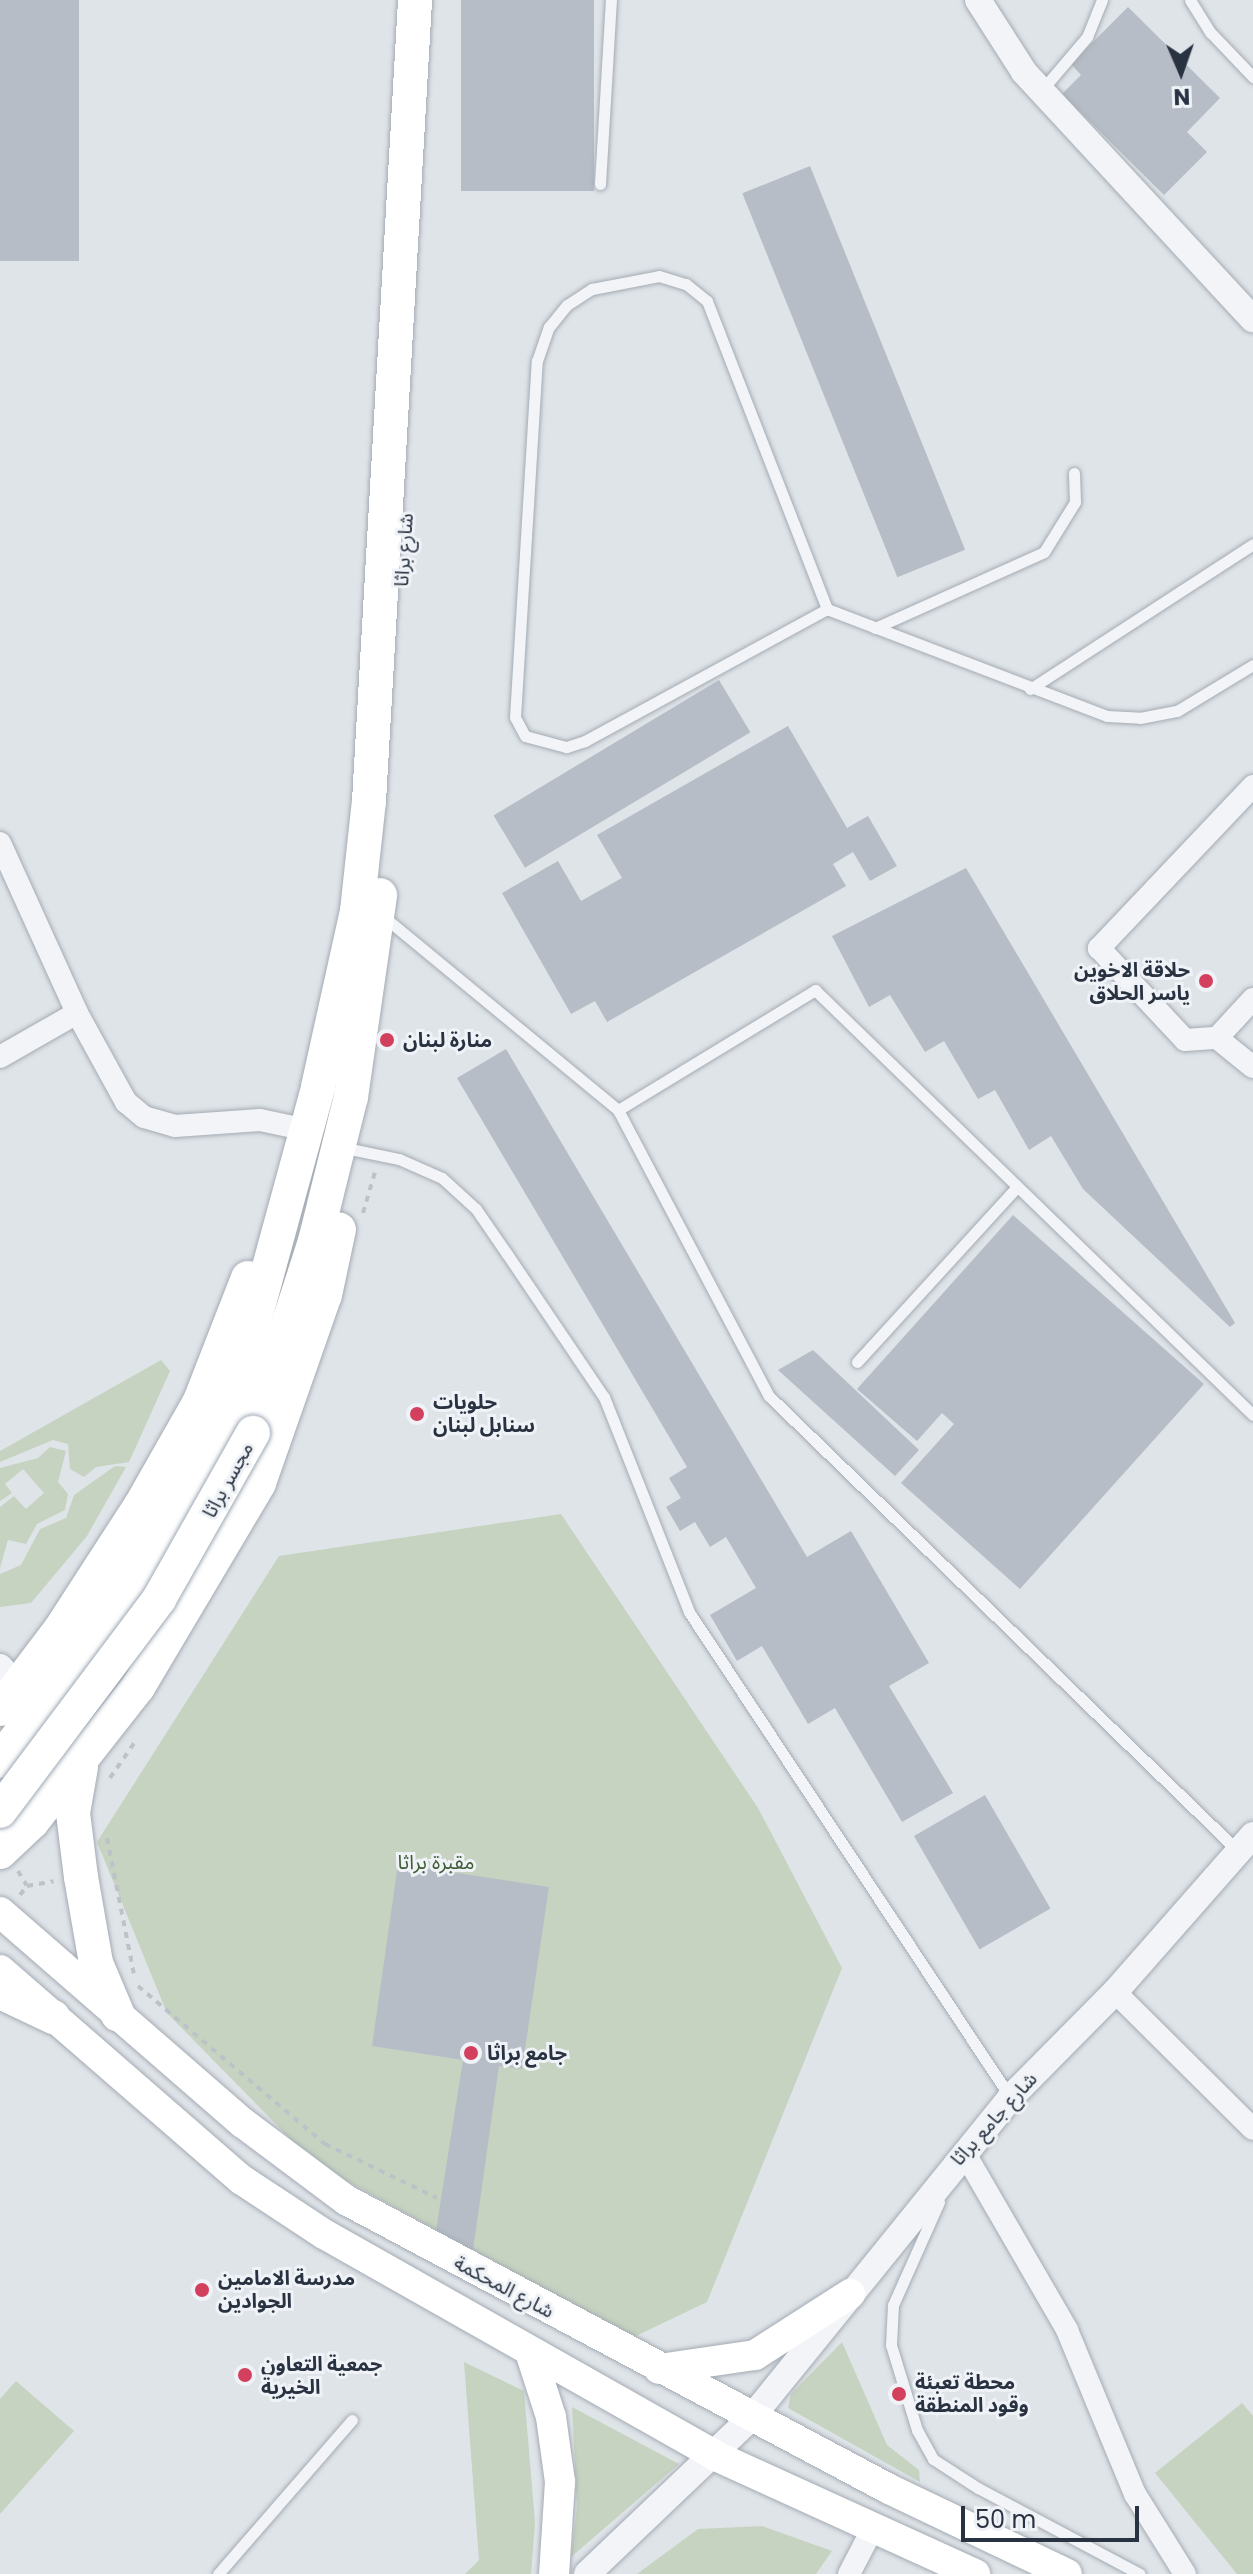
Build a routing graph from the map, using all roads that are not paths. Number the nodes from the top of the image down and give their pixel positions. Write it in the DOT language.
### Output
graph roads {
  1 [pos="415,0"];
  2 [pos="436,0"];
  3 [pos="611,0"];
  4 [pos="978,0"];
  5 [pos="1102,0"];
  6 [pos="1190,0"];
  7 [pos="1253,77"];
  8 [pos="1041,91"];
  9 [pos="600,184"];
  10 [pos="1253,319"];
  11 [pos="1074,473"];
  12 [pos="1253,544"];
  13 [pos="827,609"];
  14 [pos="875,628"];
  15 [pos="1253,665"];
  16 [pos="1030,689"];
  17 [pos="1251,791"];
  18 [pos="0,843"];
  19 [pos="378,912"];
  20 [pos="1253,999"];
  21 [pos="77,1013"];
  22 [pos="350,1019"];
  23 [pos="1217,1038"];
  24 [pos="0,1057"];
  25 [pos="1253,1067"];
  26 [pos="318,1087"];
  27 [pos="351,1097"];
  28 [pos="618,1110"];
  29 [pos="293,1127"];
  30 [pos="366,1152"];
  31 [pos="1015,1189"];
  32 [pos="857,1362"];
  33 [pos="1253,1415"];
  34 [pos="241,1425"];
  35 [pos="6,1695"];
  36 [pos="88,1755"];
  37 [pos="0,1761"];
  38 [pos="0,1778"];
  39 [pos="0,1811"];
  40 [pos="1246,1843"];
  41 [pos="0,1852"];
  42 [pos="8,1906"];
  43 [pos="0,1970"];
  44 [pos="0,1992"];
  45 [pos="1115,1992"];
  46 [pos="118,2015"];
  47 [pos="53,2017"];
  48 [pos="1010,2098"];
  49 [pos="1253,2129"];
  50 [pos="964,2152"];
  51 [pos="850,2294"];
  52 [pos="531,2355"];
  53 [pos="659,2369"];
  54 [pos="752,2417"];
  55 [pos="352,2420"];
  56 [pos="716,2456"];
  57 [pos="874,2526"];
  58 [pos="218,2574"];
  59 [pos="554,2574"];
  60 [pos="587,2574"];
  61 [pos="849,2574"];
  62 [pos="975,2574"];
  63 [pos="1067,2574"];
  64 [pos="1140,2574"];
  65 [pos="1185,2574"];
  1 -- 22 [label="main road, شارع براثا"];
  2 -- 19 [label="main road, شارع براثا"];
  3 -- 9 [label="lane"];
  4 -- 8 [label="street"];
  5 -- 8 [label="lane"];
  6 -- 7 [label="lane"];
  8 -- 10 [label="street"];
  11 -- 14 [label="lane"];
  12 -- 16 [label="lane"];
  13 -- 13 [label="lane"];
  13 -- 14 [label="lane"];
  14 -- 16 [label="lane"];
  15 -- 16 [label="lane"];
  17 -- 23 [label="street"];
  18 -- 21 [label="street"];
  19 -- 22 [label="main road, شارع براثا"];
  19 -- 28 [label="lane"];
  20 -- 23 [label="street"];
  21 -- 24 [label="street"];
  21 -- 29 [label="street"];
  22 -- 26 [label="main road, شارع براثا"];
  22 -- 27 [label="main road, شارع براثا"];
  22 -- 29 [label="main road"];
  22 -- 30 [label="main road"];
  23 -- 25 [label="street"];
  26 -- 34 [label="main road, مجسر براثا"];
  27 -- 34 [label="main road, مجسر براثا"];
  28 -- 31 [label="lane"];
  28 -- 40 [label="lane"];
  29 -- 35 [label="main road"];
  30 -- 36 [label="main road"];
  30 -- 48 [label="lane"];
  31 -- 32 [label="lane"];
  31 -- 33 [label="lane"];
  34 -- 37 [label="main road, مجسر براثا"];
  34 -- 39 [label="main road, مجسر براثا, bridge"];
  36 -- 38 [label="main road"];
  36 -- 41 [label="main road"];
  36 -- 46 [label="main road"];
  40 -- 45 [label="street, شارع جامع براثا"];
  42 -- 46 [label="main road, شارع المحكمة"];
  43 -- 47 [label="main road"];
  44 -- 47 [label="main road"];
  45 -- 48 [label="street, شارع جامع براثا"];
  45 -- 49 [label="street"];
  46 -- 53 [label="main road, شارع المحكمة"];
  47 -- 52 [label="main road"];
  48 -- 50 [label="street, شارع جامع براثا"];
  50 -- 51 [label="street, شارع جامع براثا"];
  50 -- 64 [label="lane"];
  50 -- 65 [label="street"];
  51 -- 53 [label="main road"];
  51 -- 54 [label="street, شارع جامع براثا"];
  52 -- 56 [label="main road"];
  52 -- 59 [label="main road"];
  53 -- 54 [label="main road, شارع المحكمة"];
  54 -- 56 [label="street, شارع جامع براثا"];
  54 -- 63 [label="main road, شارع المحكمة"];
  55 -- 58 [label="lane"];
  56 -- 57 [label="main road"];
  56 -- 60 [label="street, شارع جامع براثا"];
  57 -- 61 [label="street"];
  57 -- 62 [label="main road"];
}
